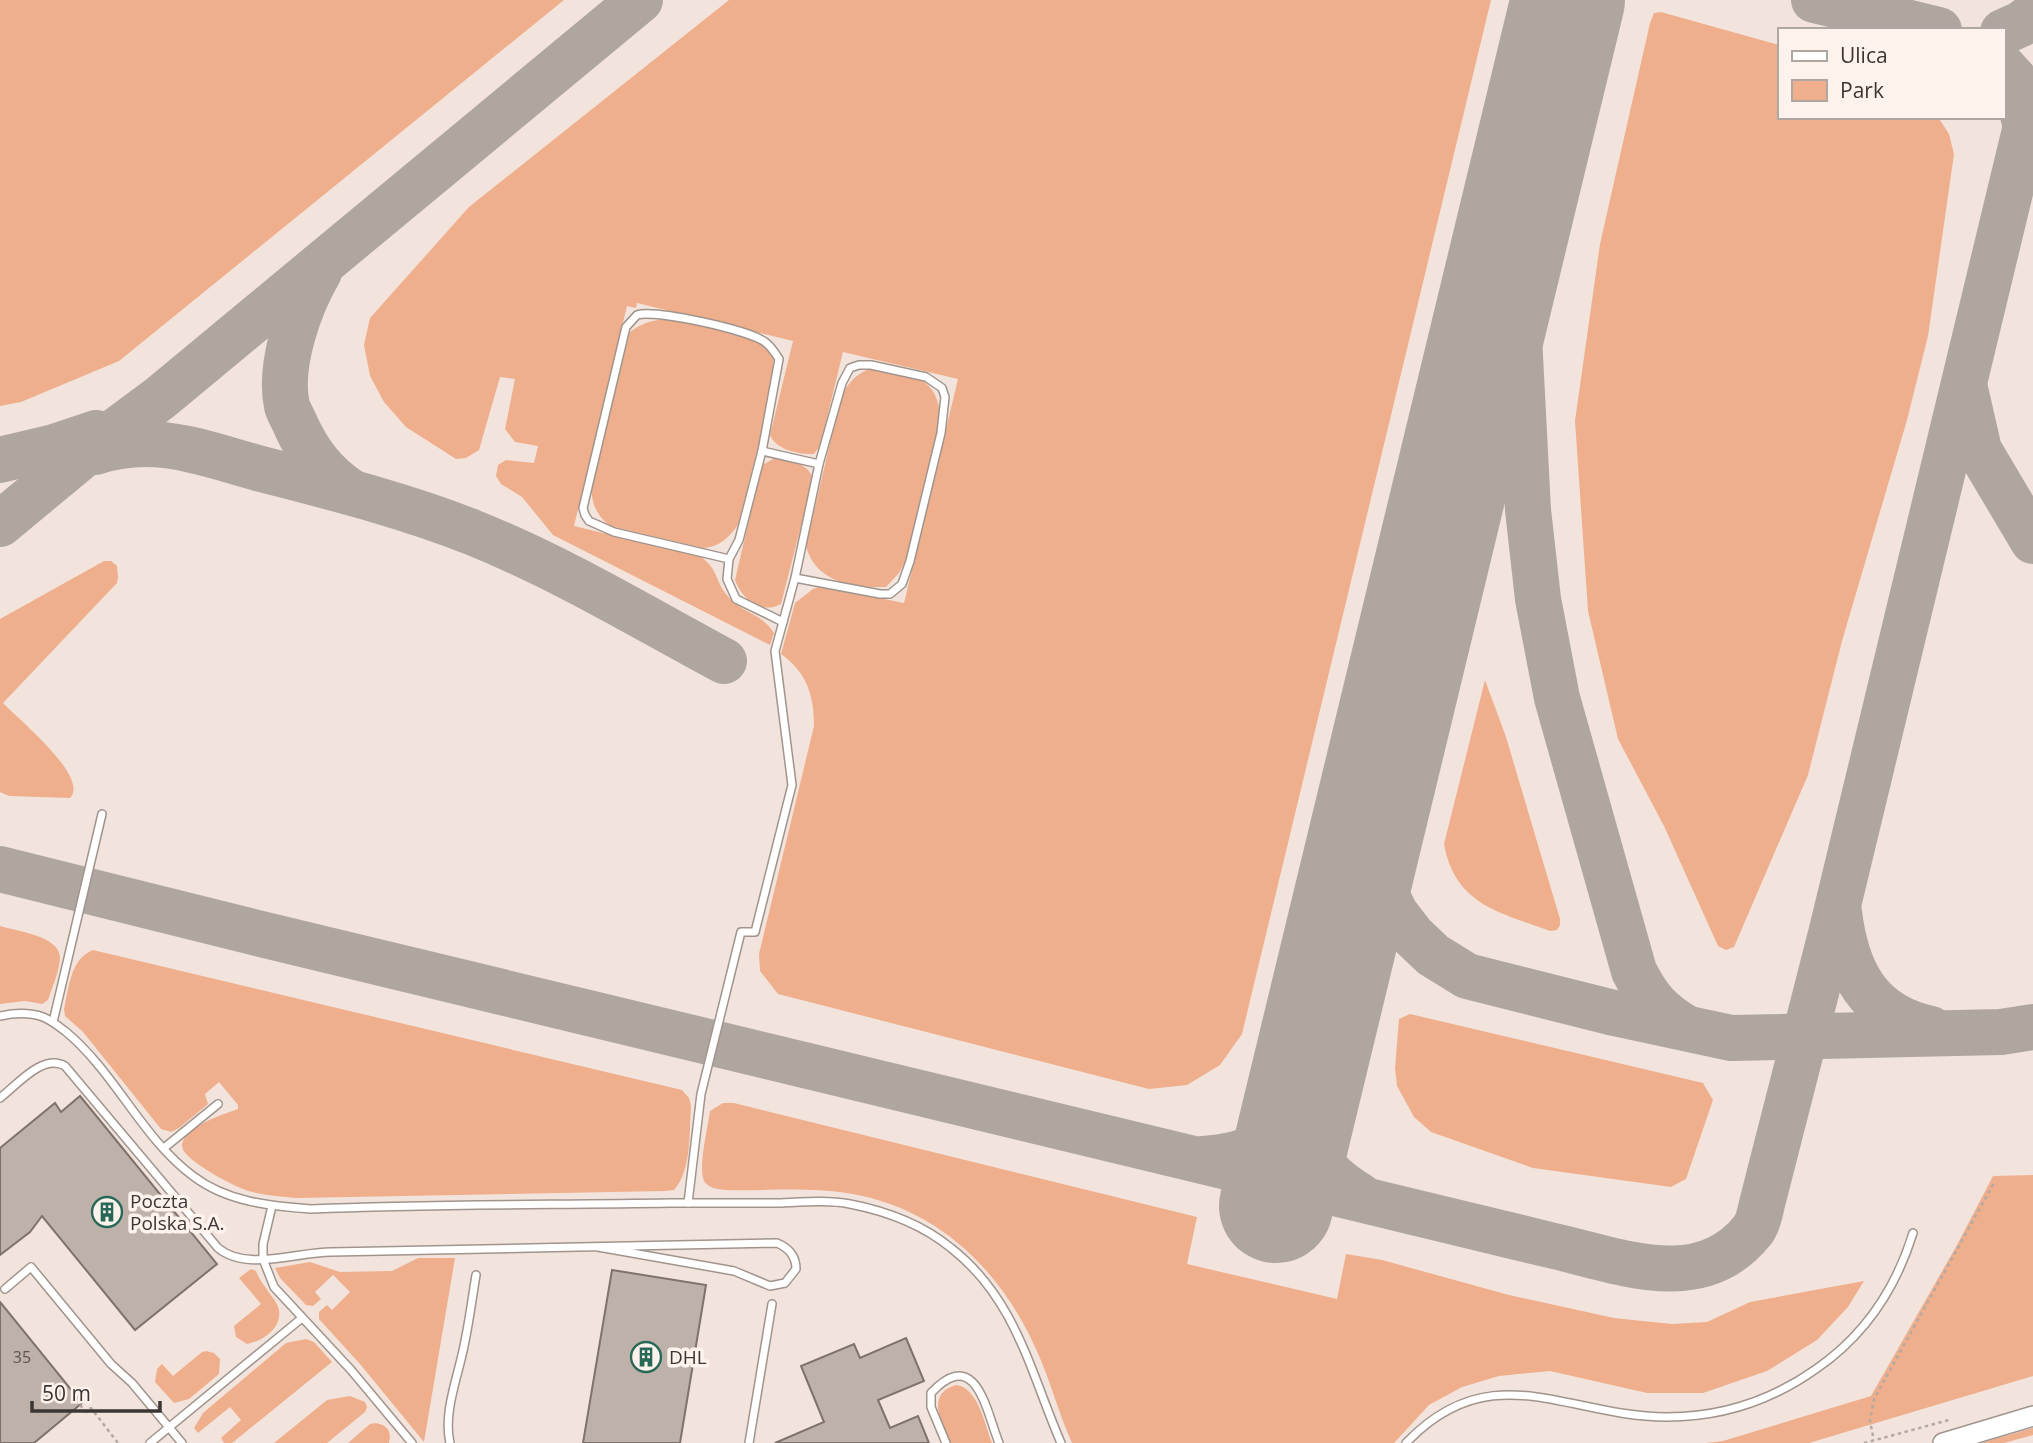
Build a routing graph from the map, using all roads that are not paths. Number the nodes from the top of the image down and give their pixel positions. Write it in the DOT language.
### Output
graph roads {
  1 [pos="762,451"];
  2 [pos="819,464"];
  3 [pos="729,559"];
  4 [pos="795,578"];
  5 [pos="783,622"];
  6 [pos="102,814"];
  7 [pos="0,1016"];
  8 [pos="53,1022"];
  9 [pos="0,1098"];
  10 [pos="218,1104"];
  11 [pos="164,1148"];
  12 [pos="688,1203"];
  13 [pos="272,1206"];
  14 [pos="1913,1233"];
  15 [pos="598,1247"];
  16 [pos="263,1259"];
  17 [pos="475,1276"];
  18 [pos="5,1289"];
  19 [pos="772,1304"];
  20 [pos="302,1318"];
  21 [pos="2033,1416"];
  22 [pos="169,1427"];
  23 [pos="150,1443"];
  24 [pos="182,1443"];
  25 [pos="412,1443"];
  26 [pos="450,1443"];
  27 [pos="750,1443"];
  28 [pos="946,1443"];
  29 [pos="999,1443"];
  30 [pos="1061,1443"];
  31 [pos="1406,1443"];
  32 [pos="1943,1443"];
  1 -- 2 [label="lane"];
  1 -- 3 [label="lane"];
  1 -- 3 [label="lane"];
  2 -- 4 [label="lane"];
  2 -- 4 [label="lane"];
  3 -- 5 [label="lane"];
  4 -- 5 [label="lane"];
  5 -- 12 [label="lane"];
  6 -- 8 [label="lane"];
  7 -- 8 [label="lane"];
  8 -- 11 [label="lane"];
  9 -- 16 [label="lane"];
  10 -- 11 [label="lane"];
  11 -- 13 [label="lane"];
  12 -- 13 [label="lane"];
  12 -- 30 [label="lane"];
  13 -- 16 [label="lane"];
  14 -- 31 [label="lane"];
  15 -- 15 [label="lane"];
  15 -- 16 [label="lane"];
  16 -- 20 [label="lane"];
  17 -- 26 [label="lane"];
  18 -- 22 [label="lane"];
  19 -- 27 [label="lane"];
  20 -- 22 [label="lane"];
  20 -- 25 [label="lane"];
  21 -- 32 [label="main road"];
  22 -- 23 [label="lane"];
  22 -- 24 [label="lane"];
  28 -- 29 [label="lane"];
}
